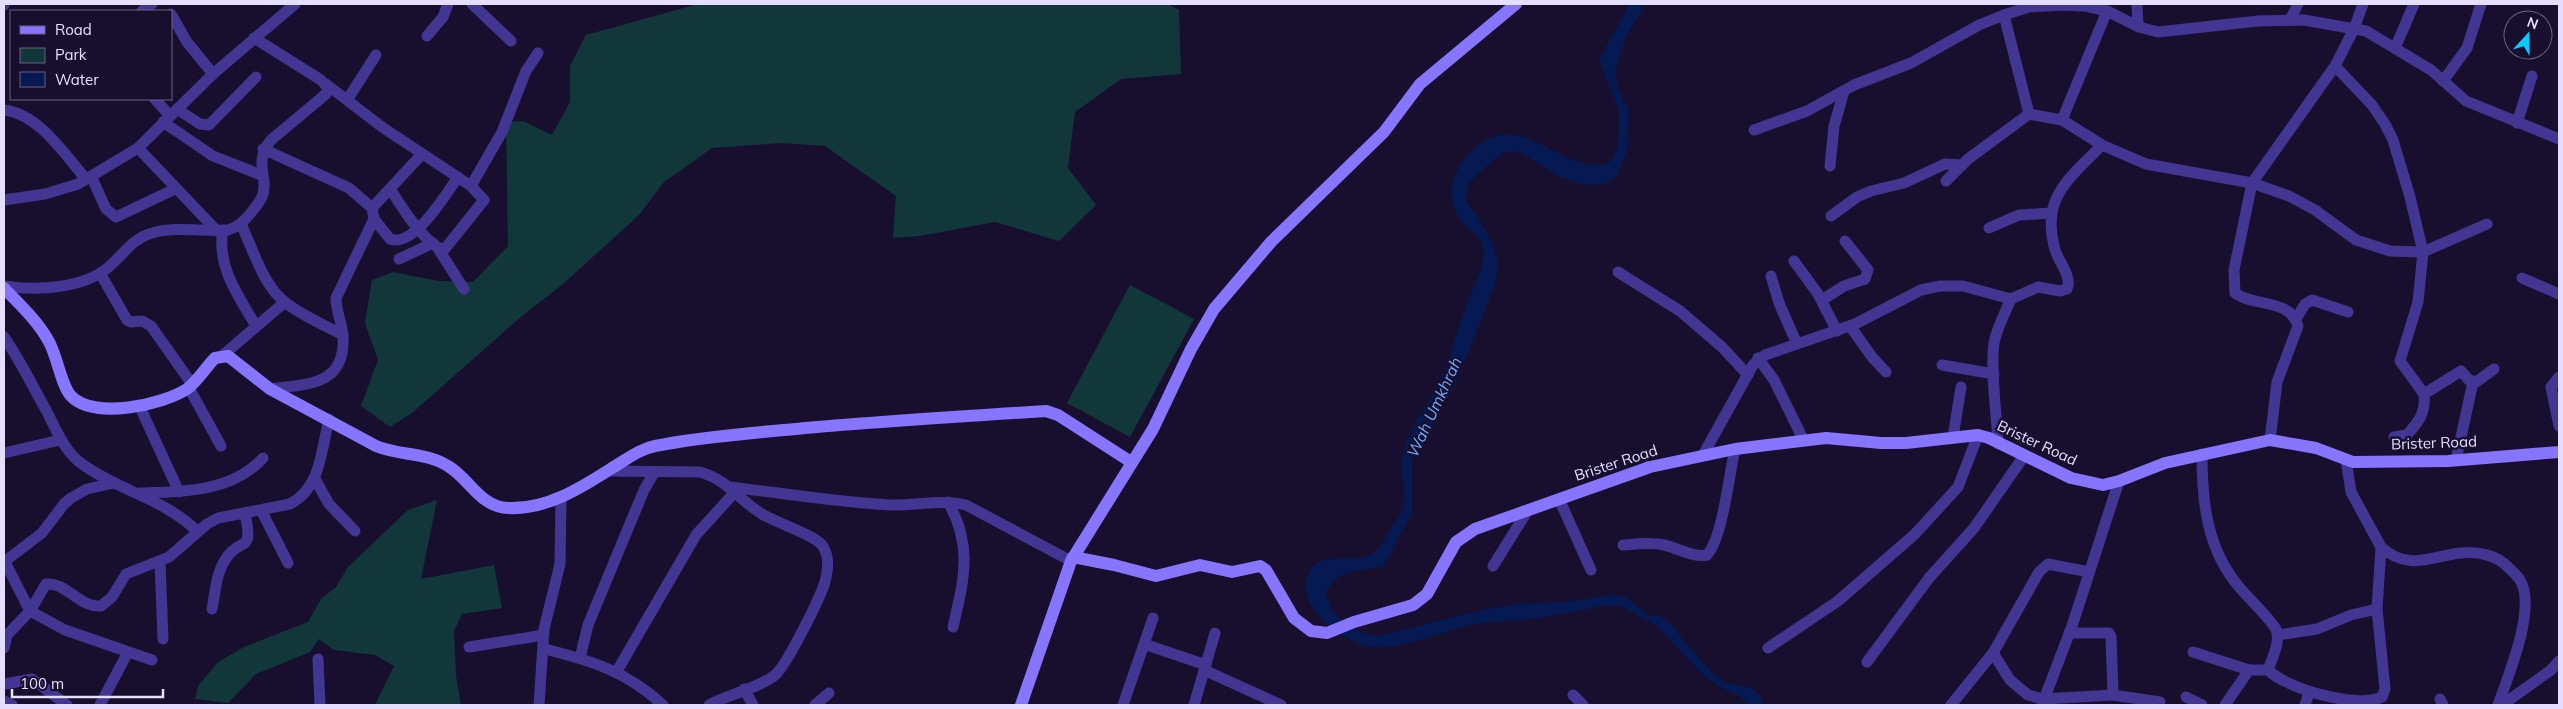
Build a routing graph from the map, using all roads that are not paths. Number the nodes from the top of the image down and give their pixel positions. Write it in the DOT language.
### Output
graph roads {
  1 [pos="448,4"];
  2 [pos="472,4"];
  3 [pos="1516,4"];
  4 [pos="2138,4"];
  5 [pos="2298,4"];
  6 [pos="2364,4"];
  7 [pos="2414,4"];
  8 [pos="2481,4"];
  9 [pos="292,5"];
  10 [pos="2084,5"];
  11 [pos="2107,11"];
  12 [pos="172,15"];
  13 [pos="2004,15"];
  14 [pos="2290,20"];
  15 [pos="2138,26"];
  16 [pos="2354,29"];
  17 [pos="428,36"];
  18 [pos="254,38"];
  19 [pos="511,41"];
  20 [pos="2395,48"];
  21 [pos="538,53"];
  22 [pos="376,55"];
  23 [pos="2335,66"];
  24 [pos="214,74"];
  25 [pos="2532,76"];
  26 [pos="256,77"];
  27 [pos="2443,81"];
  28 [pos="326,84"];
  29 [pos="1844,91"];
  30 [pos="156,100"];
  31 [pos="347,100"];
  32 [pos="4,110"];
  33 [pos="2029,114"];
  34 [pos="170,116"];
  35 [pos="2062,120"];
  36 [pos="2518,123"];
  37 [pos="1754,130"];
  38 [pos="2559,139"];
  39 [pos="2102,145"];
  40 [pos="138,148"];
  41 [pos="263,149"];
  42 [pos="422,154"];
  43 [pos="1962,165"];
  44 [pos="1830,166"];
  45 [pos="261,175"];
  46 [pos="458,177"];
  47 [pos="89,178"];
  48 [pos="1946,181"];
  49 [pos="2252,183"];
  50 [pos="471,186"];
  51 [pos="175,189"];
  52 [pos="391,190"];
  53 [pos="4,200"];
  54 [pos="373,213"];
  55 [pos="2052,213"];
  56 [pos="1831,216"];
  57 [pos="241,224"];
  58 [pos="2487,224"];
  59 [pos="420,228"];
  60 [pos="1989,228"];
  61 [pos="220,231"];
  62 [pos="1845,241"];
  63 [pos="435,245"];
  64 [pos="2423,252"];
  65 [pos="399,259"];
  66 [pos="1794,261"];
  67 [pos="1618,272"];
  68 [pos="100,273"];
  69 [pos="1770,276"];
  70 [pos="2522,278"];
  71 [pos="4,287"];
  72 [pos="464,289"];
  73 [pos="2559,294"];
  74 [pos="2011,299"];
  75 [pos="1822,300"];
  76 [pos="285,302"];
  77 [pos="2348,312"];
  78 [pos="2296,319"];
  79 [pos="256,326"];
  80 [pos="1850,326"];
  81 [pos="1837,330"];
  82 [pos="343,335"];
  83 [pos="5,342"];
  84 [pos="1797,344"];
  85 [pos="222,356"];
  86 [pos="1758,358"];
  87 [pos="1942,366"];
  88 [pos="2494,368"];
  89 [pos="1886,372"];
  90 [pos="1994,374"];
  91 [pos="1748,375"];
  92 [pos="2559,377"];
  93 [pos="2473,382"];
  94 [pos="190,386"];
  95 [pos="1961,387"];
  96 [pos="270,389"];
  97 [pos="2424,394"];
  98 [pos="139,405"];
  99 [pos="333,422"];
  100 [pos="2559,426"];
  101 [pos="1978,435"];
  102 [pos="2394,436"];
  103 [pos="1953,437"];
  104 [pos="1803,439"];
  105 [pos="60,440"];
  106 [pos="2270,440"];
  107 [pos="1998,444"];
  108 [pos="221,446"];
  109 [pos="1735,449"];
  110 [pos="2559,452"];
  111 [pos="4,454"];
  112 [pos="2202,454"];
  113 [pos="1704,455"];
  114 [pos="2024,456"];
  115 [pos="263,458"];
  116 [pos="2346,460"];
  117 [pos="2456,460"];
  118 [pos="1132,462"];
  119 [pos="607,471"];
  120 [pos="654,473"];
  121 [pos="316,482"];
  122 [pos="2119,482"];
  123 [pos="114,483"];
  124 [pos="732,489"];
  125 [pos="179,492"];
  126 [pos="136,493"];
  127 [pos="560,498"];
  128 [pos="1559,499"];
  129 [pos="948,502"];
  130 [pos="261,510"];
  131 [pos="1528,510"];
  132 [pos="245,513"];
  133 [pos="196,531"];
  134 [pos="355,531"];
  135 [pos="1623,545"];
  136 [pos="2381,547"];
  137 [pos="1072,559"];
  138 [pos="4,562"];
  139 [pos="160,562"];
  140 [pos="288,563"];
  141 [pos="1493,566"];
  142 [pos="1591,570"];
  143 [pos="2089,572"];
  144 [pos="212,609"];
  145 [pos="2377,609"];
  146 [pos="30,611"];
  147 [pos="1153,618"];
  148 [pos="953,627"];
  149 [pos="1215,633"];
  150 [pos="2069,633"];
  151 [pos="544,635"];
  152 [pos="2278,635"];
  153 [pos="164,639"];
  154 [pos="1144,644"];
  155 [pos="4,648"];
  156 [pos="469,648"];
  157 [pos="1768,648"];
  158 [pos="544,649"];
  159 [pos="128,652"];
  160 [pos="2194,652"];
  161 [pos="1993,653"];
  162 [pos="580,658"];
  163 [pos="318,659"];
  164 [pos="152,660"];
  165 [pos="1867,662"];
  166 [pos="2557,666"];
  167 [pos="1205,668"];
  168 [pos="2249,670"];
  169 [pos="2268,670"];
  170 [pos="617,671"];
  171 [pos="4,684"];
  172 [pos="744,690"];
  173 [pos="2309,692"];
  174 [pos="829,693"];
  175 [pos="1572,695"];
  176 [pos="2113,695"];
  177 [pos="2186,697"];
  178 [pos="4,701"];
  179 [pos="2384,701"];
  180 [pos="2043,702"];
  181 [pos="2160,702"];
  182 [pos="12,705"];
  183 [pos="67,705"];
  184 [pos="100,705"];
  185 [pos="320,705"];
  186 [pos="539,705"];
  187 [pos="663,705"];
  188 [pos="709,705"];
  189 [pos="753,705"];
  190 [pos="815,705"];
  191 [pos="1021,705"];
  192 [pos="1124,705"];
  193 [pos="1194,705"];
  194 [pos="1281,705"];
  195 [pos="1583,705"];
  196 [pos="1951,705"];
  197 [pos="2202,705"];
  198 [pos="2225,705"];
  199 [pos="2305,705"];
  200 [pos="2500,705"];
  1 -- 17 [label="street"];
  2 -- 19 [label="street"];
  3 -- 118 [label="street"];
  4 -- 15 [label="street"];
  5 -- 14 [label="street"];
  6 -- 16 [label="street"];
  7 -- 20 [label="street"];
  8 -- 27 [label="street"];
  9 -- 18 [label="street"];
  10 -- 11 [label="street"];
  10 -- 13 [label="street"];
  11 -- 15 [label="street"];
  11 -- 35 [label="street"];
  12 -- 24 [label="street"];
  13 -- 29 [label="street"];
  13 -- 33 [label="street"];
  14 -- 15 [label="street"];
  14 -- 16 [label="street"];
  16 -- 20 [label="street"];
  16 -- 23 [label="street"];
  18 -- 24 [label="street"];
  18 -- 28 [label="street"];
  20 -- 27 [label="street"];
  21 -- 50 [label="street"];
  22 -- 31 [label="street"];
  23 -- 49 [label="street"];
  23 -- 64 [label="street"];
  24 -- 34 [label="street"];
  25 -- 36 [label="street"];
  26 -- 34 [label="street"];
  27 -- 36 [label="street"];
  28 -- 31 [label="street"];
  28 -- 41 [label="street"];
  29 -- 37 [label="street"];
  29 -- 44 [label="street"];
  30 -- 34 [label="street"];
  31 -- 42 [label="street"];
  32 -- 47 [label="street"];
  33 -- 35 [label="street"];
  33 -- 43 [label="street"];
  34 -- 40 [label="street"];
  34 -- 45 [label="street"];
  35 -- 39 [label="street"];
  36 -- 38 [label="street"];
  39 -- 49 [label="street"];
  39 -- 55 [label="street"];
  40 -- 47 [label="street"];
  40 -- 51 [label="street"];
  41 -- 45 [label="street"];
  41 -- 54 [label="street"];
  42 -- 46 [label="street"];
  42 -- 52 [label="street"];
  43 -- 48 [label="street"];
  43 -- 56 [label="street"];
  45 -- 57 [label="street"];
  46 -- 50 [label="street"];
  46 -- 59 [label="street"];
  47 -- 51 [label="street"];
  47 -- 53 [label="street"];
  49 -- 64 [label="street"];
  49 -- 78 [label="street"];
  50 -- 63 [label="street"];
  51 -- 61 [label="street"];
  52 -- 54 [label="street"];
  52 -- 59 [label="street"];
  54 -- 59 [label="street"];
  54 -- 82 [label="street"];
  55 -- 60 [label="street"];
  55 -- 74 [label="street"];
  57 -- 61 [label="street"];
  57 -- 76 [label="street"];
  58 -- 64 [label="street"];
  59 -- 63 [label="street"];
  61 -- 68 [label="street"];
  61 -- 79 [label="street"];
  62 -- 75 [label="street"];
  63 -- 65 [label="street"];
  63 -- 72 [label="street"];
  64 -- 97 [label="street"];
  66 -- 75 [label="street"];
  67 -- 91 [label="street"];
  68 -- 71 [label="street"];
  68 -- 94 [label="street"];
  69 -- 84 [label="street"];
  70 -- 73 [label="street"];
  71 -- 98 [label="street"];
  74 -- 80 [label="street"];
  74 -- 90 [label="street"];
  75 -- 81 [label="street"];
  76 -- 79 [label="street"];
  76 -- 82 [label="street"];
  77 -- 78 [label="street"];
  78 -- 106 [label="street"];
  79 -- 85 [label="street"];
  80 -- 81 [label="street"];
  80 -- 89 [label="street"];
  81 -- 84 [label="street"];
  82 -- 96 [label="street"];
  83 -- 105 [label="street"];
  84 -- 86 [label="street"];
  85 -- 94 [label="street"];
  85 -- 96 [label="street"];
  86 -- 91 [label="street"];
  86 -- 104 [label="street"];
  87 -- 90 [label="street"];
  88 -- 93 [label="street"];
  90 -- 107 [label="street"];
  91 -- 113 [label="street"];
  92 -- 100 [label="street"];
  93 -- 97 [label="street"];
  93 -- 117 [label="street"];
  94 -- 98 [label="street"];
  94 -- 108 [label="street"];
  95 -- 103 [label="street"];
  96 -- 99 [label="street"];
  97 -- 102 [label="street"];
  98 -- 125 [label="street"];
  99 -- 121 [label="street"];
  99 -- 127 [label="street"];
  101 -- 103 [label="street, Brister Road"];
  101 -- 107 [label="street, Brister Road"];
  101 -- 157 [label="street"];
  103 -- 104 [label="street, Brister Road"];
  104 -- 109 [label="street, Brister Road"];
  105 -- 111 [label="street"];
  105 -- 123 [label="street"];
  106 -- 112 [label="street, Brister Road"];
  106 -- 116 [label="street, Brister Road"];
  107 -- 114 [label="street, Brister Road"];
  109 -- 113 [label="street, Brister Road"];
  109 -- 135 [label="street"];
  110 -- 117 [label="street, Brister Road"];
  112 -- 122 [label="street, Brister Road"];
  112 -- 152 [label="street"];
  113 -- 128 [label="street, Brister Road"];
  114 -- 122 [label="street, Brister Road"];
  114 -- 165 [label="street"];
  115 -- 125 [label="street"];
  116 -- 117 [label="street, Brister Road"];
  116 -- 136 [label="street"];
  118 -- 119 [label="street"];
  118 -- 137 [label="street"];
  119 -- 120 [label="street"];
  119 -- 127 [label="street"];
  120 -- 124 [label="street"];
  120 -- 162 [label="street"];
  121 -- 130 [label="street"];
  121 -- 134 [label="street"];
  122 -- 143 [label="street"];
  123 -- 126 [label="street"];
  123 -- 138 [label="street"];
  124 -- 129 [label="street"];
  124 -- 170 [label="street"];
  124 -- 172 [label="street"];
  125 -- 126 [label="street"];
  126 -- 133 [label="street"];
  127 -- 151 [label="street"];
  128 -- 131 [label="street, Brister Road"];
  128 -- 142 [label="street"];
  129 -- 137 [label="street"];
  129 -- 148 [label="street"];
  130 -- 132 [label="street"];
  130 -- 140 [label="street"];
  131 -- 137 [label="street, Brister Road"];
  131 -- 141 [label="street"];
  132 -- 133 [label="street"];
  132 -- 144 [label="street"];
  133 -- 139 [label="street"];
  136 -- 145 [label="street"];
  136 -- 200 [label="street"];
  137 -- 191 [label="street"];
  138 -- 146 [label="street"];
  139 -- 146 [label="street"];
  139 -- 153 [label="street"];
  143 -- 150 [label="street"];
  143 -- 161 [label="street"];
  145 -- 152 [label="street"];
  145 -- 179 [label="street"];
  146 -- 155 [label="street"];
  146 -- 159 [label="street"];
  147 -- 154 [label="street"];
  149 -- 167 [label="street"];
  150 -- 176 [label="street"];
  150 -- 180 [label="street"];
  151 -- 156 [label="street"];
  151 -- 158 [label="street"];
  152 -- 169 [label="street"];
  154 -- 167 [label="street"];
  154 -- 192 [label="street"];
  158 -- 162 [label="street"];
  158 -- 186 [label="street"];
  159 -- 164 [label="street"];
  159 -- 184 [label="street"];
  160 -- 168 [label="street"];
  161 -- 180 [label="street"];
  161 -- 196 [label="street"];
  162 -- 170 [label="street"];
  163 -- 185 [label="street"];
  166 -- 200 [label="street"];
  167 -- 193 [label="street"];
  167 -- 194 [label="street"];
  168 -- 169 [label="street"];
  168 -- 198 [label="street"];
  169 -- 173 [label="street"];
  170 -- 187 [label="street"];
  171 -- 183 [label="street"];
  172 -- 188 [label="street"];
  172 -- 189 [label="street"];
  173 -- 179 [label="street"];
  173 -- 199 [label="street"];
  174 -- 190 [label="street"];
  175 -- 195 [label="street"];
  176 -- 180 [label="street"];
  176 -- 181 [label="street"];
  177 -- 197 [label="street"];
  178 -- 182 [label="street"];
}
